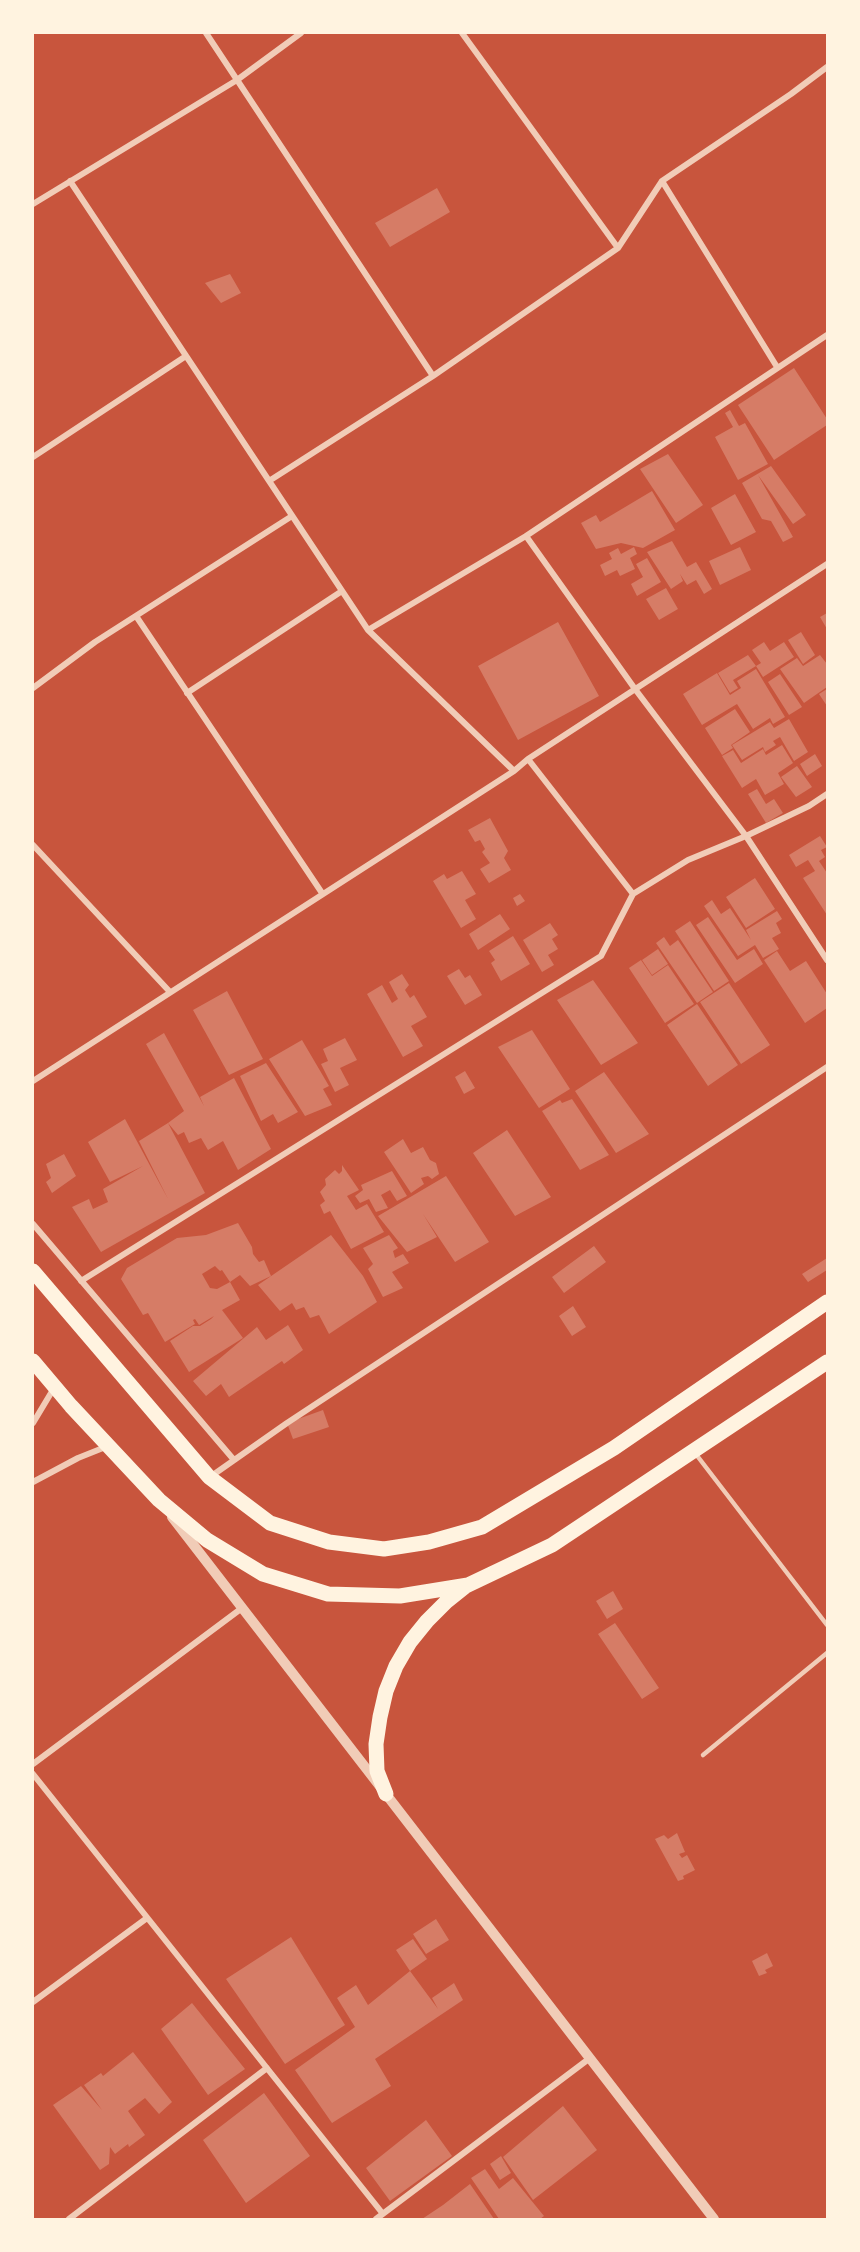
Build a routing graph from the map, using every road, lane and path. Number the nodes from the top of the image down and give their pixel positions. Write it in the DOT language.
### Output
graph roads {
  1 [pos="206,33"];
  2 [pos="301,33"];
  3 [pos="462,33"];
  4 [pos="827,67"];
  5 [pos="237,80"];
  6 [pos="70,181"];
  7 [pos="662,181"];
  8 [pos="33,204"];
  9 [pos="618,248"];
  10 [pos="827,335"];
  11 [pos="186,356"];
  12 [pos="777,368"];
  13 [pos="433,376"];
  14 [pos="33,457"];
  15 [pos="268,481"];
  16 [pos="292,516"];
  17 [pos="526,536"];
  18 [pos="827,564"];
  19 [pos="342,591"];
  20 [pos="136,616"];
  21 [pos="368,630"];
  22 [pos="33,688"];
  23 [pos="635,689"];
  24 [pos="188,693"];
  25 [pos="528,759"];
  26 [pos="514,771"];
  27 [pos="827,794"];
  28 [pos="746,836"];
  29 [pos="33,845"];
  30 [pos="322,893"];
  31 [pos="633,894"];
  32 [pos="827,960"];
  33 [pos="170,992"];
  34 [pos="827,1066"];
  35 [pos="33,1081"];
  36 [pos="33,1224"];
  37 [pos="33,1271"];
  38 [pos="81,1281"];
  39 [pos="827,1302"];
  40 [pos="33,1362"];
  41 [pos="827,1362"];
  42 [pos="55,1387"];
  43 [pos="33,1422"];
  44 [pos="109,1446"];
  45 [pos="694,1450"];
  46 [pos="234,1460"];
  47 [pos="209,1478"];
  48 [pos="33,1482"];
  49 [pos="159,1500"];
  50 [pos="468,1585"];
  51 [pos="242,1608"];
  52 [pos="827,1625"];
  53 [pos="827,1653"];
  54 [pos="703,1755"];
  55 [pos="33,1764"];
  56 [pos="33,1774"];
  57 [pos="386,1794"];
  58 [pos="147,1918"];
  59 [pos="33,2002"];
  60 [pos="590,2058"];
  61 [pos="267,2068"];
  62 [pos="383,2214"];
  63 [pos="710,2217"];
  64 [pos="69,2219"];
  65 [pos="376,2219"];
  1 -- 5 [label="street"];
  2 -- 5 [label="street"];
  3 -- 9 [label="street"];
  4 -- 7 [label="street"];
  5 -- 6 [label="street"];
  5 -- 13 [label="street"];
  6 -- 8 [label="street"];
  6 -- 11 [label="street"];
  7 -- 9 [label="street"];
  7 -- 12 [label="street"];
  9 -- 13 [label="street"];
  10 -- 12 [label="street"];
  11 -- 14 [label="street"];
  11 -- 15 [label="street"];
  12 -- 17 [label="street"];
  13 -- 15 [label="street"];
  15 -- 16 [label="street"];
  16 -- 19 [label="street"];
  16 -- 20 [label="street"];
  17 -- 21 [label="street"];
  17 -- 23 [label="street"];
  18 -- 23 [label="street"];
  19 -- 21 [label="street"];
  19 -- 24 [label="street"];
  20 -- 22 [label="street"];
  20 -- 24 [label="street"];
  21 -- 26 [label="street"];
  23 -- 25 [label="street"];
  23 -- 28 [label="street"];
  24 -- 30 [label="street"];
  25 -- 26 [label="street"];
  25 -- 31 [label="street"];
  26 -- 30 [label="street"];
  27 -- 28 [label="street"];
  28 -- 31 [label="street"];
  28 -- 32 [label="street"];
  29 -- 33 [label="street"];
  30 -- 33 [label="street"];
  31 -- 38 [label="street"];
  33 -- 35 [label="street"];
  34 -- 46 [label="street"];
  36 -- 38 [label="street"];
  37 -- 47 [label="main road"];
  38 -- 46 [label="street"];
  39 -- 47 [label="main road"];
  40 -- 42 [label="main road"];
  41 -- 45 [label="main road"];
  42 -- 43 [label="street"];
  42 -- 44 [label="main road"];
  44 -- 48 [label="street"];
  44 -- 49 [label="main road"];
  45 -- 50 [label="main road"];
  45 -- 52 [label="lane"];
  46 -- 47 [label="street"];
  49 -- 50 [label="main road"];
  49 -- 51 [label="street"];
  50 -- 57 [label="main road"];
  51 -- 55 [label="street"];
  51 -- 57 [label="street"];
  53 -- 54 [label="lane"];
  56 -- 58 [label="street"];
  57 -- 60 [label="street"];
  58 -- 59 [label="street"];
  58 -- 61 [label="street"];
  60 -- 62 [label="street"];
  60 -- 63 [label="street"];
  61 -- 62 [label="street"];
  61 -- 64 [label="street"];
  62 -- 65 [label="street"];
}
